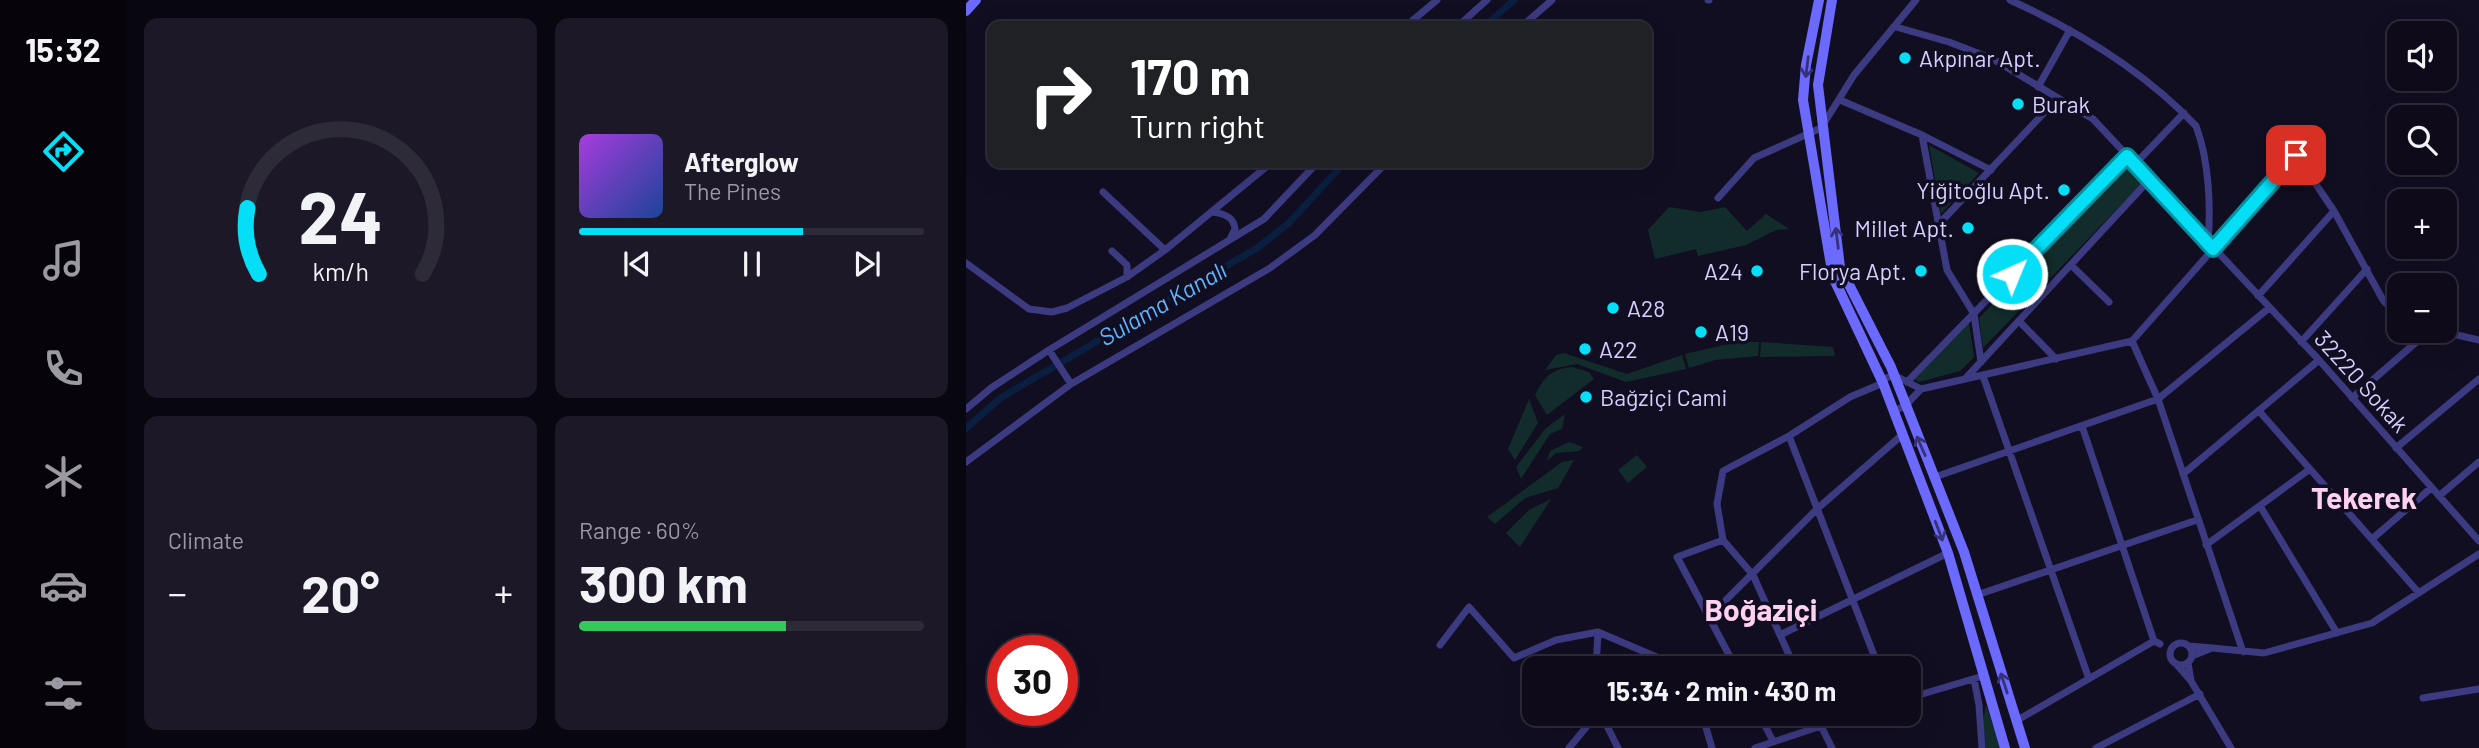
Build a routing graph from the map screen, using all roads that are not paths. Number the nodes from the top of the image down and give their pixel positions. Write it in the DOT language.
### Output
graph roads {
  1 [pos="976,0"];
  2 [pos="1437,0"];
  3 [pos="1487,0"];
  4 [pos="1552,0"];
  5 [pos="1819,0"];
  6 [pos="1832,0"];
  7 [pos="1916,0"];
  8 [pos="2010,0"];
  9 [pos="966,11"];
  10 [pos="1412,21"];
  11 [pos="1464,21"];
  12 [pos="1527,21"];
  13 [pos="1896,27"];
  14 [pos="2070,30"];
  15 [pos="2038,88"];
  16 [pos="2057,99"];
  17 [pos="1840,100"];
  18 [pos="2183,113"];
  19 [pos="1821,128"];
  20 [pos="1922,135"];
  21 [pos="1809,136"];
  22 [pos="2127,156"];
  23 [pos="2135,164"];
  24 [pos="1265,168"];
  25 [pos="1312,168"];
  26 [pos="1381,168"];
  27 [pos="1992,170"];
  28 [pos="2150,179"];
  29 [pos="1103,192"];
  30 [pos="1718,198"];
  31 [pos="2334,211"];
  32 [pos="1211,212"];
  33 [pos="1939,224"];
  34 [pos="1230,239"];
  35 [pos="2210,246"];
  36 [pos="1166,250"];
  37 [pos="1112,251"];
  38 [pos="966,263"];
  39 [pos="2071,265"];
  40 [pos="2367,269"];
  41 [pos="1127,276"];
  42 [pos="2258,296"];
  43 [pos="2109,302"];
  44 [pos="2387,304"];
  45 [pos="2269,308"];
  46 [pos="1975,314"];
  47 [pos="2019,320"];
  48 [pos="2457,335"];
  49 [pos="2479,340"];
  50 [pos="2132,341"];
  51 [pos="2301,342"];
  52 [pos="2415,343"];
  53 [pos="1051,351"];
  54 [pos="2056,359"];
  55 [pos="2319,360"];
  56 [pos="1981,362"];
  57 [pos="1894,375"];
  58 [pos="1983,376"];
  59 [pos="2479,379"];
  60 [pos="1964,380"];
  61 [pos="1882,382"];
  62 [pos="1907,382"];
  63 [pos="1071,384"];
  64 [pos="1920,389"];
  65 [pos="2352,398"];
  66 [pos="2158,399"];
  67 [pos="1905,406"];
  68 [pos="966,409"];
  69 [pos="1894,411"];
  70 [pos="2259,411"];
  71 [pos="2082,426"];
  72 [pos="1902,435"];
  73 [pos="1789,436"];
  74 [pos="2396,448"];
  75 [pos="2010,452"];
  76 [pos="966,462"];
  77 [pos="2479,462"];
  78 [pos="2310,469"];
  79 [pos="2183,474"];
  80 [pos="1935,477"];
  81 [pos="2431,488"];
  82 [pos="2438,496"];
  83 [pos="2260,506"];
  84 [pos="1818,509"];
  85 [pos="2197,520"];
  86 [pos="2372,539"];
  87 [pos="1723,540"];
  88 [pos="2479,541"];
  89 [pos="2206,545"];
  90 [pos="2122,547"];
  91 [pos="1948,554"];
  92 [pos="2479,554"];
  93 [pos="2053,570"];
  94 [pos="1753,575"];
  95 [pos="2419,593"];
  96 [pos="1977,595"];
  97 [pos="1852,599"];
  98 [pos="1709,617"];
  99 [pos="1598,632"];
  100 [pos="2337,633"];
  101 [pos="1780,635"];
  102 [pos="2157,642"];
  103 [pos="2178,644"];
  104 [pos="1440,645"];
  105 [pos="2189,646"];
  106 [pos="2212,648"];
  107 [pos="2243,652"];
  108 [pos="2171,655"];
  109 [pos="1597,656"];
  110 [pos="1654,656"];
  111 [pos="1730,656"];
  112 [pos="1790,656"];
  113 [pos="1875,656"];
  114 [pos="2190,659"];
  115 [pos="2177,664"];
  116 [pos="1978,678"];
  117 [pos="2089,679"];
  118 [pos="2191,681"];
  119 [pos="2479,689"];
  120 [pos="2200,694"];
  121 [pos="1921,695"];
  122 [pos="2423,698"];
  123 [pos="2016,721"];
  124 [pos="1588,726"];
  125 [pos="1606,726"];
  126 [pos="1706,726"];
  127 [pos="1765,726"];
  128 [pos="1821,726"];
  129 [pos="1773,741"];
  130 [pos="1569,748"];
  131 [pos="1618,748"];
  132 [pos="1712,748"];
  133 [pos="1755,748"];
  134 [pos="1832,748"];
  135 [pos="1982,748"];
  136 [pos="2005,748"];
  137 [pos="2025,748"];
  138 [pos="2096,748"];
  139 [pos="2231,748"];
  1 -- 9 [label="main road"];
  2 -- 10 [label="street"];
  3 -- 11 [label="street"];
  4 -- 12 [label="street"];
  5 -- 21 [label="main road, one-way"];
  6 -- 19 [label="main road"];
  7 -- 13 [label="street"];
  8 -- 14 [label="street"];
  13 -- 15 [label="street, 32220 Sokak"];
  13 -- 17 [label="street"];
  14 -- 15 [label="street"];
  14 -- 18 [label="street"];
  15 -- 16 [label="street, 32220 Sokak"];
  16 -- 22 [label="street, 32220 Sokak"];
  16 -- 27 [label="street"];
  17 -- 19 [label="street"];
  17 -- 20 [label="street"];
  18 -- 23 [label="street"];
  18 -- 35 [label="street"];
  19 -- 21 [label="street"];
  57 -- 19 [label="main road, one-way"];
  20 -- 27 [label="street"];
  20 -- 33 [label="street"];
  21 -- 30 [label="street"];
  21 -- 61 [label="main road"];
  22 -- 23 [label="street, 32220 Sokak"];
  22 -- 46 [label="street"];
  23 -- 28 [label="street, 32220 Sokak"];
  24 -- 32 [label="street"];
  25 -- 34 [label="street"];
  26 -- 63 [label="street"];
  27 -- 33 [label="street"];
  28 -- 35 [label="street, 32220 Sokak"];
  28 -- 39 [label="street"];
  29 -- 36 [label="street"];
  31 -- 35 [label="street"];
  31 -- 40 [label="street"];
  31 -- 42 [label="street"];
  32 -- 34 [label="street"];
  32 -- 36 [label="street"];
  33 -- 46 [label="street"];
  34 -- 53 [label="street"];
  35 -- 42 [label="street, 32220 Sokak"];
  35 -- 50 [label="street"];
  36 -- 41 [label="street"];
  37 -- 41 [label="street"];
  38 -- 41 [label="street"];
  39 -- 43 [label="street"];
  39 -- 47 [label="street"];
  40 -- 44 [label="street"];
  40 -- 51 [label="street"];
  42 -- 45 [label="street, 32220 Sokak"];
  45 -- 51 [label="street, 32220 Sokak"];
  45 -- 66 [label="street"];
  46 -- 56 [label="street"];
  46 -- 62 [label="street"];
  47 -- 54 [label="street"];
  47 -- 56 [label="street"];
  48 -- 49 [label="street"];
  50 -- 54 [label="street"];
  50 -- 66 [label="street"];
  51 -- 55 [label="street, 32220 Sokak"];
  52 -- 65 [label="street"];
  53 -- 63 [label="street"];
  53 -- 68 [label="street"];
  54 -- 58 [label="street"];
  55 -- 65 [label="street, 32220 Sokak"];
  55 -- 70 [label="street"];
  56 -- 60 [label="street"];
  57 -- 61 [label="street"];
  57 -- 62 [label="street"];
  57 -- 67 [label="main road"];
  58 -- 60 [label="street"];
  58 -- 75 [label="street"];
  59 -- 74 [label="street"];
  60 -- 64 [label="street"];
  61 -- 69 [label="main road"];
  61 -- 73 [label="street"];
  62 -- 64 [label="street"];
  63 -- 76 [label="street"];
  64 -- 67 [label="street"];
  65 -- 74 [label="street, 32220 Sokak"];
  66 -- 71 [label="street"];
  66 -- 79 [label="street"];
  67 -- 69 [label="street"];
  80 -- 67 [label="main road, one-way"];
  69 -- 72 [label="main road"];
  70 -- 78 [label="street"];
  70 -- 79 [label="street"];
  71 -- 75 [label="street"];
  71 -- 90 [label="street"];
  72 -- 84 [label="street"];
  72 -- 91 [label="main road, one-way"];
  73 -- 84 [label="street"];
  73 -- 87 [label="street"];
  74 -- 81 [label="street, 32220 Sokak"];
  75 -- 80 [label="street"];
  75 -- 93 [label="street"];
  77 -- 82 [label="street"];
  78 -- 83 [label="street"];
  78 -- 86 [label="street"];
  79 -- 85 [label="street"];
  80 -- 96 [label="main road"];
  81 -- 82 [label="street, 32220 Sokak"];
  81 -- 86 [label="street"];
  82 -- 88 [label="street, 32220 Sokak"];
  83 -- 89 [label="street"];
  83 -- 100 [label="street"];
  84 -- 94 [label="street"];
  84 -- 97 [label="street"];
  85 -- 89 [label="street"];
  85 -- 90 [label="street"];
  86 -- 95 [label="street"];
  87 -- 94 [label="street"];
  87 -- 98 [label="street"];
  89 -- 107 [label="street"];
  90 -- 93 [label="street"];
  90 -- 102 [label="street"];
  91 -- 97 [label="street"];
  91 -- 116 [label="main road"];
  92 -- 95 [label="street"];
  93 -- 96 [label="street"];
  93 -- 117 [label="street"];
  94 -- 98 [label="street"];
  94 -- 101 [label="street"];
  95 -- 100 [label="street"];
  123 -- 96 [label="main road, one-way"];
  97 -- 101 [label="street"];
  97 -- 113 [label="street"];
  98 -- 111 [label="street"];
  99 -- 104 [label="street"];
  99 -- 109 [label="street"];
  99 -- 110 [label="street"];
  100 -- 107 [label="street"];
  101 -- 112 [label="street"];
  102 -- 103 [label="street"];
  102 -- 108 [label="street"];
  102 -- 117 [label="street"];
  103 -- 105 [label="street"];
  103 -- 108 [label="street"];
  105 -- 106 [label="street"];
  105 -- 114 [label="street"];
  106 -- 107 [label="street"];
  106 -- 114 [label="street"];
  108 -- 115 [label="street"];
  114 -- 115 [label="street"];
  114 -- 118 [label="street"];
  115 -- 118 [label="street"];
  116 -- 121 [label="street"];
  116 -- 135 [label="street"];
  116 -- 136 [label="main road"];
  117 -- 123 [label="street"];
  118 -- 120 [label="street"];
  119 -- 122 [label="street"];
  120 -- 138 [label="street"];
  120 -- 139 [label="street"];
  123 -- 137 [label="main road"];
  124 -- 130 [label="street"];
  125 -- 131 [label="street"];
  126 -- 132 [label="street"];
  127 -- 129 [label="street"];
  128 -- 129 [label="street"];
  128 -- 134 [label="street"];
  129 -- 133 [label="street"];
}
